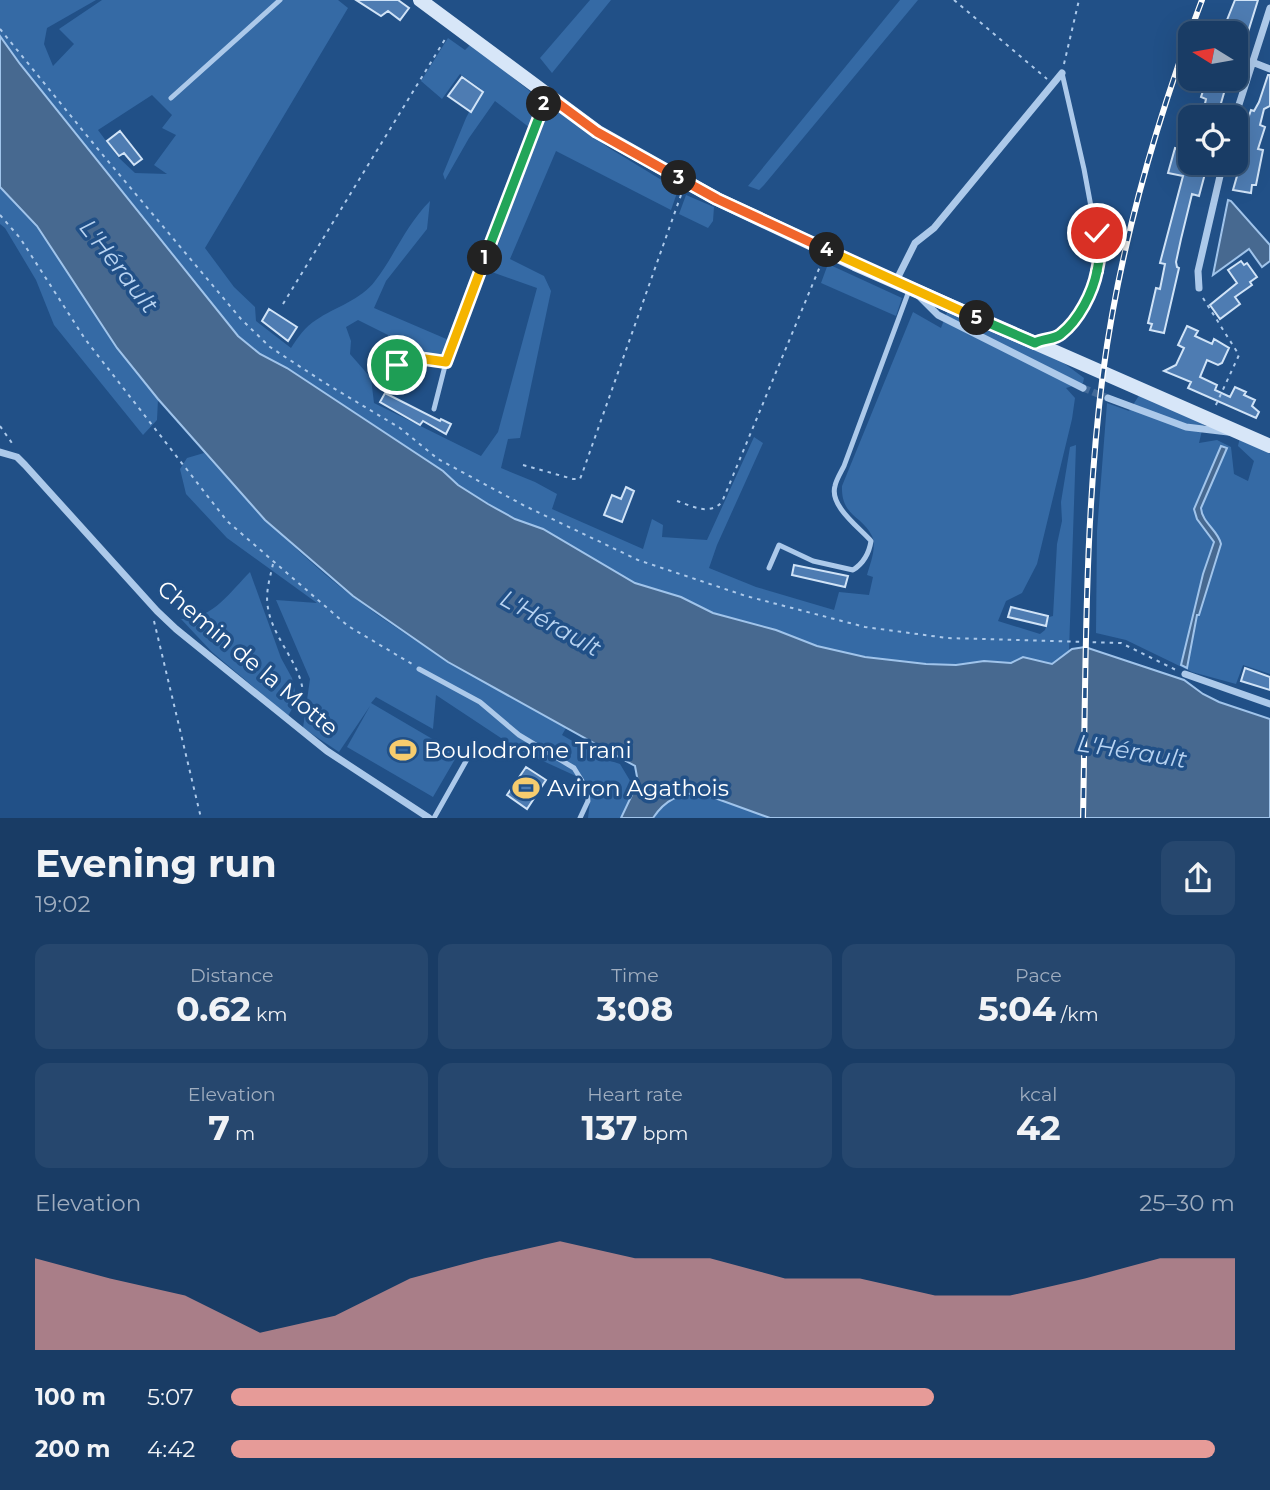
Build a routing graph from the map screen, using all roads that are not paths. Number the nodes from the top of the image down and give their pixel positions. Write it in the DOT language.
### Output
graph roads {
  1 [pos="280,0"];
  2 [pos="420,0"];
  3 [pos="1270,8"];
  4 [pos="1252,62"];
  5 [pos="1270,69"];
  6 [pos="1062,73"];
  7 [pos="547,95"];
  8 [pos="171,99"];
  9 [pos="1239,105"];
  10 [pos="1220,175"];
  11 [pos="896,281"];
  12 [pos="911,288"];
  13 [pos="1199,288"];
  14 [pos="1035,343"];
  15 [pos="446,362"];
  16 [pos="390,386"];
  17 [pos="1083,388"];
  18 [pos="1108,398"];
  19 [pos="434,409"];
  20 [pos="1238,432"];
  21 [pos="1270,446"];
  22 [pos="0,452"];
  23 [pos="769,568"];
  24 [pos="419,669"];
  25 [pos="1185,674"];
  26 [pos="1270,704"];
  27 [pos="470,754"];
  28 [pos="431,818"];
  29 [pos="580,818"];
  1 -- 8 [label="lane"];
  2 -- 7 [label="main road"];
  3 -- 4 [label="street"];
  4 -- 5 [label="street"];
  4 -- 9 [label="street"];
  6 -- 11 [label="street"];
  6 -- 14 [label="lane"];
  7 -- 11 [label="main road"];
  7 -- 15 [label="lane"];
  10 -- 13 [label="street"];
  11 -- 12 [label="main road"];
  12 -- 14 [label="main road"];
  12 -- 17 [label="street"];
  12 -- 23 [label="lane"];
  14 -- 20 [label="main road"];
  15 -- 16 [label="lane"];
  15 -- 19 [label="lane"];
  18 -- 20 [label="street"];
  20 -- 21 [label="main road"];
  22 -- 28 [label="street, Chemin de la Motte"];
  24 -- 29 [label="lane"];
  25 -- 26 [label="street"];
  27 -- 28 [label="lane"];
}
